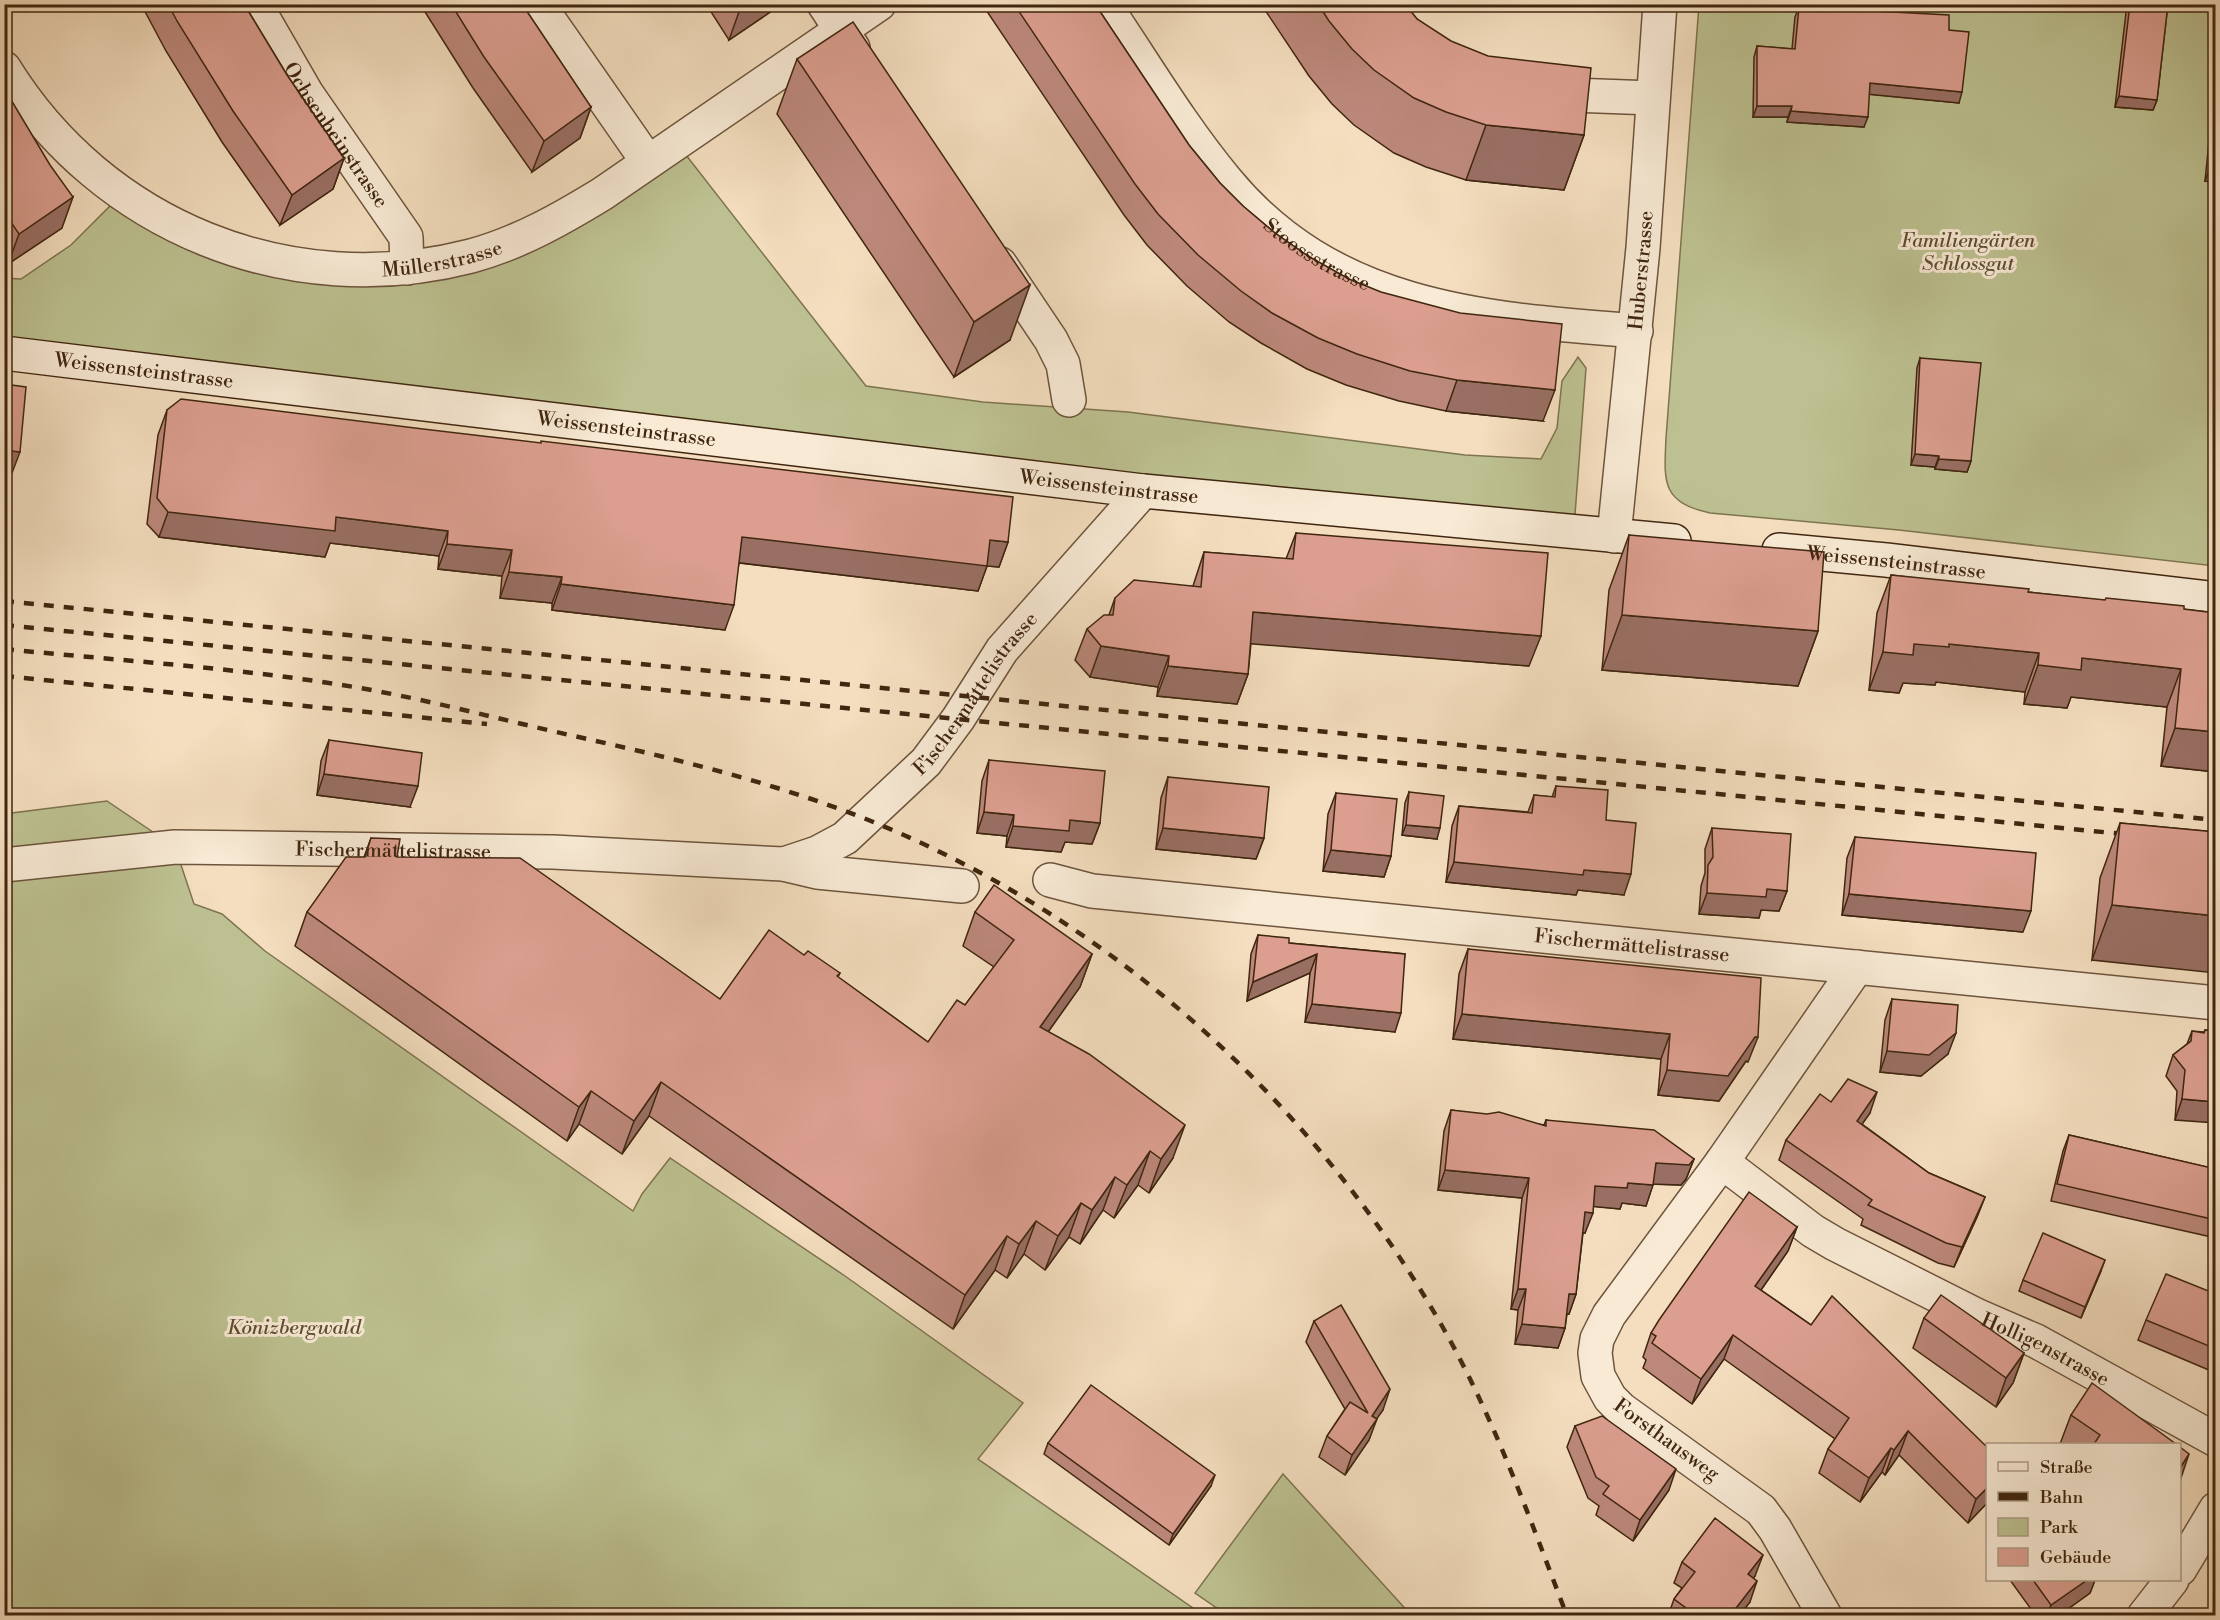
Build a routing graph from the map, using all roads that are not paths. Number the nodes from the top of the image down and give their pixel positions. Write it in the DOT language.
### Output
graph roads {
  1 [pos="255,4"];
  2 [pos="538,4"];
  3 [pos="879,4"];
  4 [pos="1104,4"];
  5 [pos="1660,4"];
  6 [pos="832,17"];
  7 [pos="4,68"];
  8 [pos="868,69"];
  9 [pos="1511,91"];
  10 [pos="1653,98"];
  11 [pos="648,162"];
  12 [pos="980,235"];
  13 [pos="407,268"];
  14 [pos="1636,331"];
  15 [pos="4,353"];
  16 [pos="1069,400"];
  17 [pos="1143,491"];
  18 [pos="1614,536"];
  19 [pos="1709,544"];
  20 [pos="1744,548"];
  21 [pos="2216,599"];
  22 [pos="783,864"];
  23 [pos="4,865"];
  24 [pos="1050,880"];
  25 [pos="963,886"];
  26 [pos="1857,967"];
  27 [pos="2216,1003"];
  28 [pos="1722,1162"];
  29 [pos="2216,1440"];
  30 [pos="2216,1509"];
  31 [pos="2181,1567"];
  32 [pos="2171,1581"];
  33 [pos="1825,1616"];
  34 [pos="2144,1616"];
  1 -- 13 [label="street, Ochsenbeinstrasse"];
  2 -- 11 [label="street"];
  3 -- 6 [label="street, Müllerstrasse"];
  4 -- 14 [label="street, Stoossstrasse"];
  5 -- 10 [label="street, Huberstrasse"];
  6 -- 8 [label="street"];
  6 -- 11 [label="street, Müllerstrasse"];
  7 -- 13 [label="street, Müllerstrasse"];
  9 -- 10 [label="street"];
  10 -- 14 [label="street, Huberstrasse"];
  11 -- 13 [label="street, Müllerstrasse"];
  12 -- 16 [label="street"];
  14 -- 18 [label="street, Huberstrasse"];
  15 -- 17 [label="street, Weissensteinstrasse"];
  17 -- 18 [label="street, Weissensteinstrasse"];
  17 -- 22 [label="street, Fischermättelistrasse"];
  18 -- 19 [label="street, Weissensteinstrasse"];
  20 -- 21 [label="street, Weissensteinstrasse"];
  22 -- 23 [label="street, Fischermättelistrasse"];
  22 -- 25 [label="street, Fischermättelistrasse"];
  24 -- 26 [label="street, Fischermättelistrasse"];
  26 -- 27 [label="street, Fischermättelistrasse"];
  26 -- 28 [label="street, Forsthausweg"];
  28 -- 29 [label="street, Holligenstrasse"];
  28 -- 33 [label="street, Forsthausweg"];
  30 -- 31 [label="street"];
  32 -- 34 [label="street"];
}
